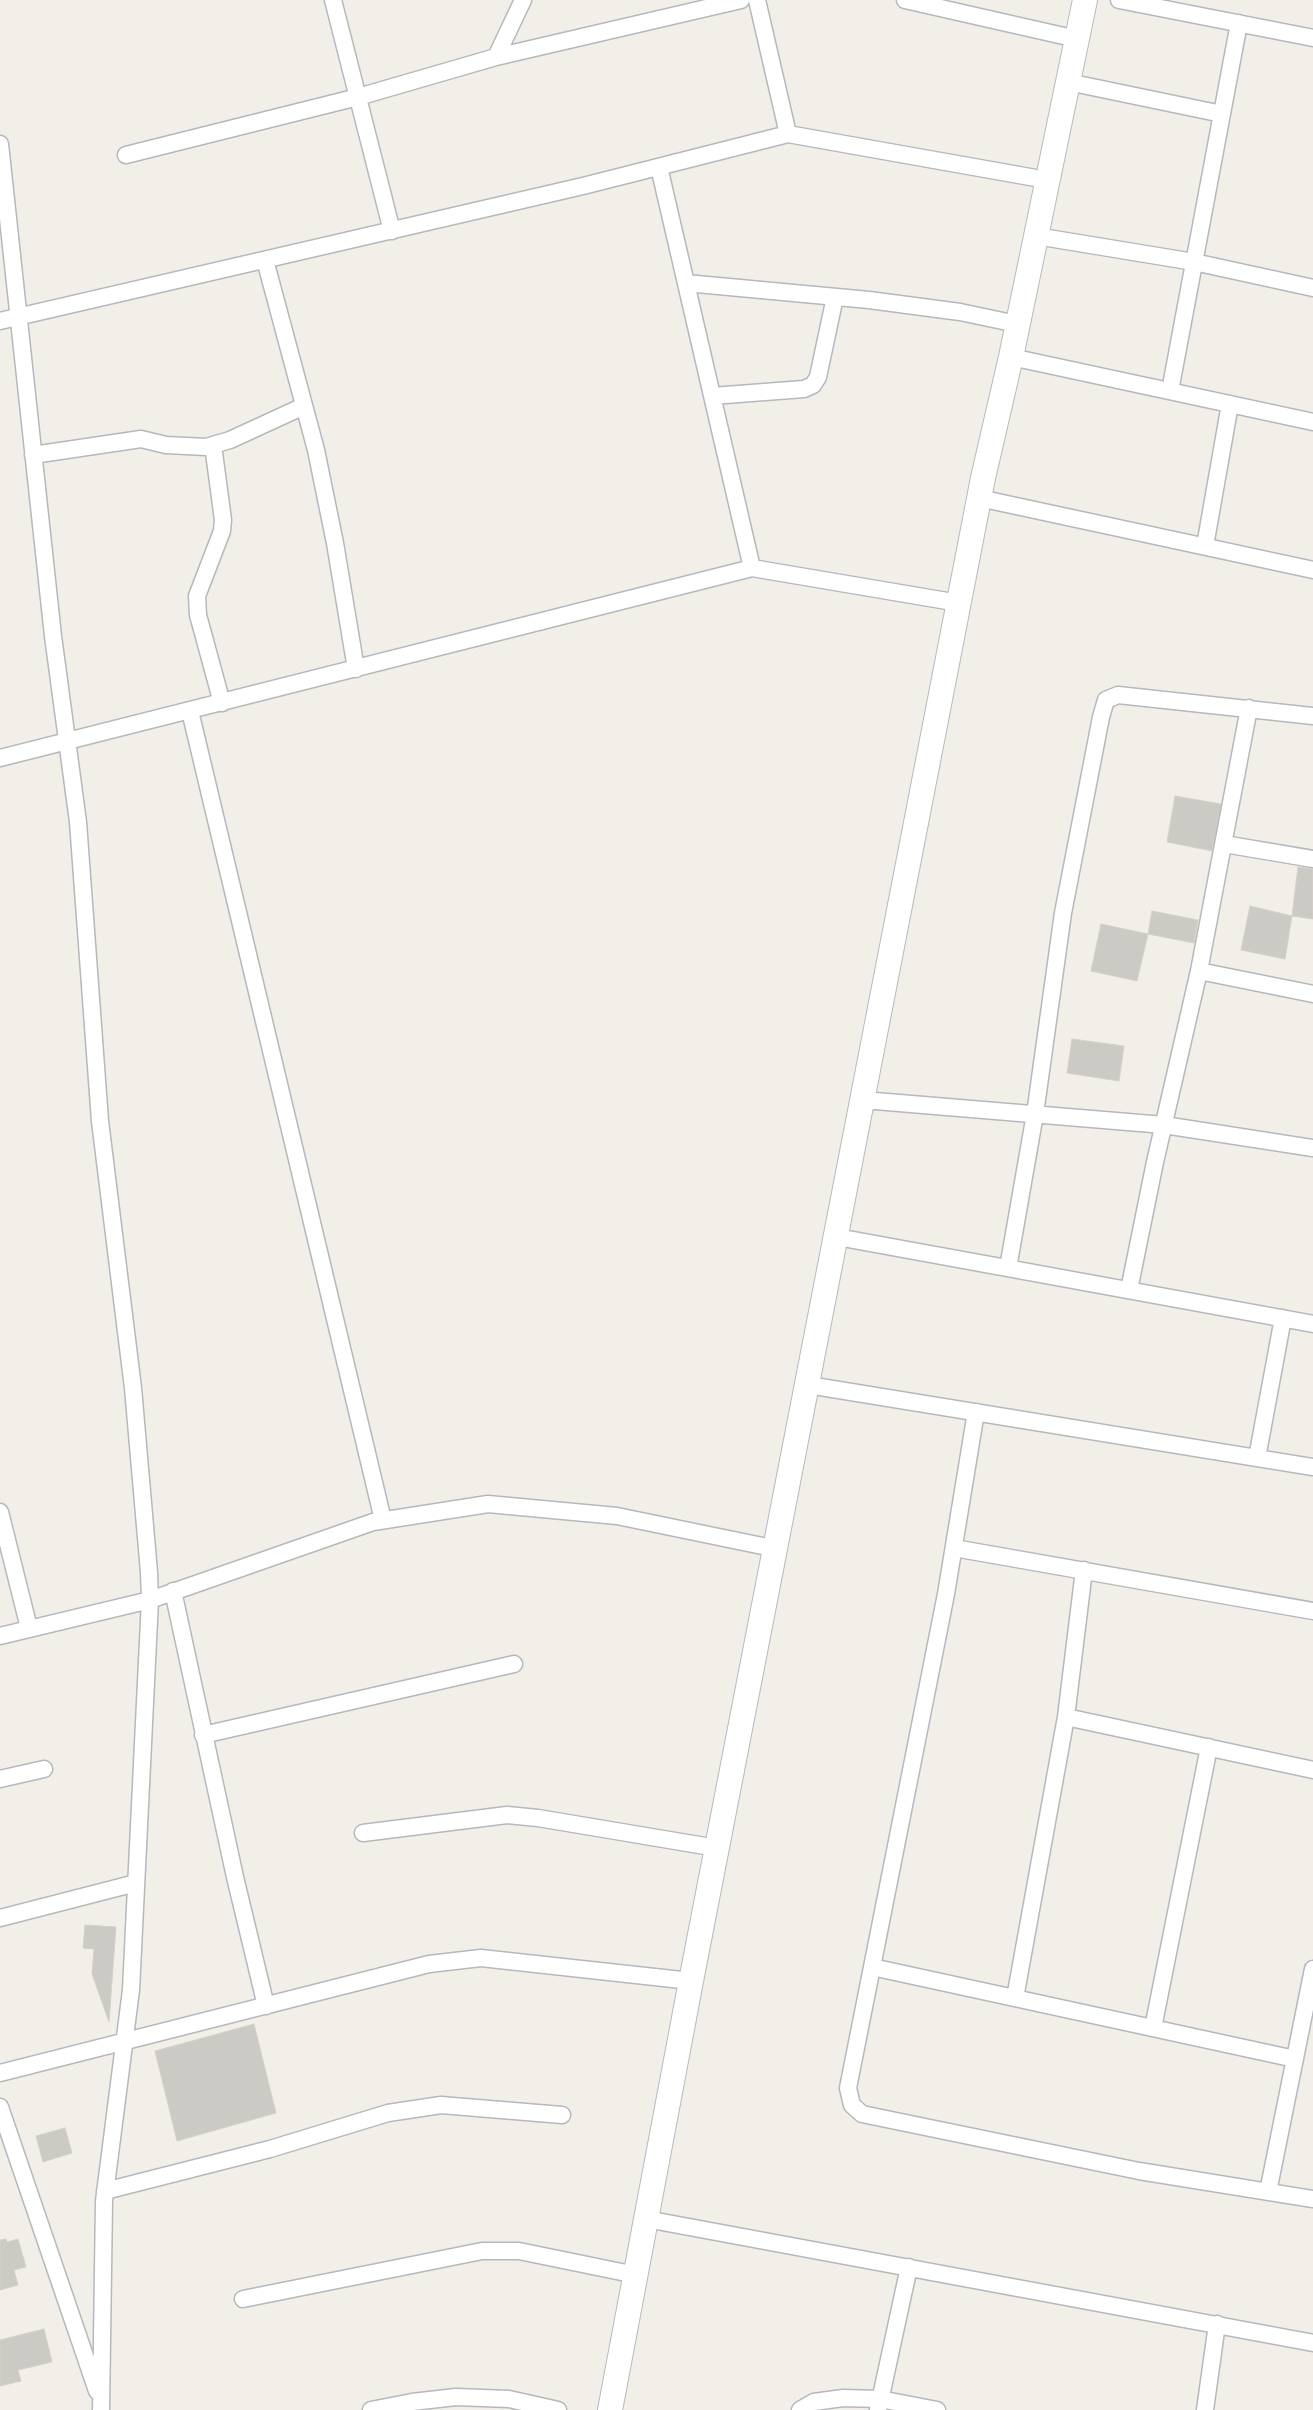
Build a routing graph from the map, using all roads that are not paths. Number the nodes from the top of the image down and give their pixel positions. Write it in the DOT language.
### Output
graph roads {
  1 [pos="333,0"];
  2 [pos="523,0"];
  3 [pos="741,0"];
  4 [pos="758,0"];
  5 [pos="905,0"];
  6 [pos="1085,0"];
  7 [pos="1119,0"];
  8 [pos="1239,23"];
  9 [pos="1313,38"];
  10 [pos="1077,39"];
  11 [pos="496,57"];
  12 [pos="1068,82"];
  13 [pos="358,97"];
  14 [pos="1222,114"];
  15 [pos="788,134"];
  16 [pos="0,144"];
  17 [pos="126,154"];
  18 [pos="659,167"];
  19 [pos="1047,180"];
  20 [pos="2,186"];
  21 [pos="392,230"];
  22 [pos="1036,236"];
  23 [pos="265,260"];
  24 [pos="1194,262"];
  25 [pos="686,283"];
  26 [pos="1313,288"];
  27 [pos="835,297"];
  28 [pos="18,317"];
  29 [pos="0,321"];
  30 [pos="1018,324"];
  31 [pos="1011,357"];
  32 [pos="1170,391"];
  33 [pos="712,396"];
  34 [pos="1230,404"];
  35 [pos="304,406"];
  36 [pos="1313,422"];
  37 [pos="213,445"];
  38 [pos="34,455"];
  39 [pos="979,498"];
  40 [pos="1205,546"];
  41 [pos="752,568"];
  42 [pos="1313,570"];
  43 [pos="959,603"];
  44 [pos="356,669"];
  45 [pos="222,703"];
  46 [pos="1249,708"];
  47 [pos="190,711"];
  48 [pos="1313,716"];
  49 [pos="68,742"];
  50 [pos="0,758"];
  51 [pos="1224,844"];
  52 [pos="1313,858"];
  53 [pos="1199,971"];
  54 [pos="1313,994"];
  55 [pos="864,1100"];
  56 [pos="1035,1114"];
  57 [pos="1164,1125"];
  58 [pos="1313,1148"];
  59 [pos="837,1236"];
  60 [pos="1008,1268"];
  61 [pos="1129,1290"];
  62 [pos="1283,1318"];
  63 [pos="1313,1324"];
  64 [pos="808,1385"];
  65 [pos="976,1412"];
  66 [pos="1256,1458"];
  67 [pos="1313,1467"];
  68 [pos="0,1512"];
  69 [pos="383,1520"];
  70 [pos="954,1548"];
  71 [pos="777,1550"];
  72 [pos="1084,1570"];
  73 [pos="173,1592"];
  74 [pos="150,1600"];
  75 [pos="1313,1611"];
  76 [pos="29,1628"];
  77 [pos="0,1636"];
  78 [pos="514,1664"];
  79 [pos="1066,1716"];
  80 [pos="204,1735"];
  81 [pos="1209,1747"];
  82 [pos="44,1769"];
  83 [pos="1313,1770"];
  84 [pos="0,1779"];
  85 [pos="363,1833"];
  86 [pos="717,1848"];
  87 [pos="136,1883"];
  88 [pos="0,1918"];
  89 [pos="872,1967"];
  90 [pos="1313,1969"];
  91 [pos="691,1981"];
  92 [pos="1015,1998"];
  93 [pos="266,2006"];
  94 [pos="1153,2028"];
  95 [pos="125,2042"];
  96 [pos="1295,2059"];
  97 [pos="0,2073"];
  98 [pos="0,2107"];
  99 [pos="562,2115"];
  100 [pos="105,2191"];
  101 [pos="1268,2192"];
  102 [pos="1313,2199"];
  103 [pos="646,2219"];
  104 [pos="910,2267"];
  105 [pos="636,2275"];
  106 [pos="243,2299"];
  107 [pos="1218,2324"];
  108 [pos="1313,2343"];
  109 [pos="879,2405"];
  110 [pos="101,2407"];
  111 [pos="371,2410"];
  112 [pos="558,2410"];
  113 [pos="610,2410"];
  114 [pos="800,2410"];
  115 [pos="937,2410"];
  116 [pos="1205,2410"];
  1 -- 13 [label="street"];
  2 -- 11 [label="street"];
  3 -- 11 [label="street"];
  4 -- 15 [label="street"];
  5 -- 10 [label="street"];
  6 -- 10 [label="street"];
  7 -- 8 [label="street"];
  8 -- 9 [label="street"];
  8 -- 14 [label="street"];
  10 -- 12 [label="street"];
  11 -- 13 [label="street"];
  12 -- 14 [label="street"];
  12 -- 19 [label="street"];
  13 -- 17 [label="street"];
  13 -- 21 [label="street"];
  14 -- 24 [label="street"];
  15 -- 18 [label="street"];
  15 -- 19 [label="street"];
  16 -- 20 [label="street"];
  18 -- 21 [label="street"];
  18 -- 25 [label="street"];
  19 -- 22 [label="street"];
  20 -- 28 [label="street"];
  21 -- 23 [label="street"];
  22 -- 24 [label="street"];
  22 -- 30 [label="street"];
  23 -- 28 [label="street"];
  23 -- 35 [label="street"];
  24 -- 26 [label="street"];
  24 -- 32 [label="street"];
  25 -- 27 [label="street"];
  25 -- 33 [label="street"];
  27 -- 30 [label="street"];
  27 -- 33 [label="street"];
  28 -- 29 [label="street"];
  28 -- 38 [label="street"];
  30 -- 31 [label="street"];
  31 -- 32 [label="street"];
  31 -- 39 [label="street"];
  32 -- 34 [label="street"];
  33 -- 41 [label="street"];
  34 -- 36 [label="street"];
  34 -- 40 [label="street"];
  35 -- 37 [label="street"];
  35 -- 44 [label="street"];
  37 -- 38 [label="street"];
  37 -- 45 [label="street"];
  38 -- 49 [label="street"];
  39 -- 40 [label="street"];
  39 -- 43 [label="street"];
  40 -- 42 [label="street"];
  41 -- 43 [label="street"];
  41 -- 44 [label="street"];
  43 -- 55 [label="street"];
  44 -- 45 [label="street"];
  45 -- 47 [label="street"];
  46 -- 48 [label="street"];
  46 -- 51 [label="street"];
  46 -- 56 [label="street"];
  47 -- 49 [label="street"];
  47 -- 69 [label="street"];
  49 -- 50 [label="street"];
  49 -- 74 [label="street"];
  51 -- 52 [label="street"];
  51 -- 53 [label="street"];
  53 -- 54 [label="street"];
  53 -- 57 [label="street"];
  55 -- 56 [label="street"];
  55 -- 59 [label="street"];
  56 -- 57 [label="street"];
  56 -- 60 [label="street"];
  57 -- 58 [label="street"];
  57 -- 61 [label="street"];
  59 -- 60 [label="street"];
  59 -- 64 [label="street"];
  60 -- 61 [label="street"];
  61 -- 62 [label="street"];
  62 -- 63 [label="street"];
  62 -- 66 [label="street"];
  64 -- 65 [label="street"];
  64 -- 71 [label="street"];
  65 -- 66 [label="street"];
  65 -- 70 [label="street"];
  66 -- 67 [label="street"];
  68 -- 76 [label="street"];
  69 -- 71 [label="street"];
  69 -- 73 [label="street"];
  70 -- 72 [label="street"];
  70 -- 89 [label="street"];
  71 -- 86 [label="street"];
  72 -- 75 [label="street"];
  72 -- 79 [label="street"];
  73 -- 74 [label="street"];
  73 -- 80 [label="street"];
  74 -- 76 [label="street"];
  74 -- 87 [label="street"];
  76 -- 77 [label="street"];
  78 -- 80 [label="street"];
  79 -- 81 [label="street"];
  79 -- 92 [label="street"];
  80 -- 93 [label="street"];
  81 -- 83 [label="street"];
  81 -- 94 [label="street"];
  82 -- 84 [label="street"];
  85 -- 86 [label="street"];
  86 -- 91 [label="street"];
  87 -- 88 [label="street"];
  87 -- 95 [label="street"];
  89 -- 92 [label="street"];
  89 -- 101 [label="street"];
  90 -- 96 [label="street"];
  91 -- 93 [label="street"];
  91 -- 103 [label="street"];
  92 -- 94 [label="street"];
  93 -- 95 [label="street"];
  94 -- 96 [label="street"];
  95 -- 97 [label="street"];
  95 -- 100 [label="street"];
  96 -- 101 [label="street"];
  98 -- 110 [label="street"];
  99 -- 100 [label="street"];
  100 -- 110 [label="street"];
  101 -- 102 [label="street"];
  103 -- 104 [label="street"];
  103 -- 105 [label="street"];
  104 -- 107 [label="street"];
  104 -- 109 [label="street"];
  105 -- 106 [label="street"];
  105 -- 113 [label="street"];
  107 -- 108 [label="street"];
  107 -- 116 [label="street"];
  109 -- 114 [label="street"];
  109 -- 115 [label="street"];
  111 -- 112 [label="street"];
}
